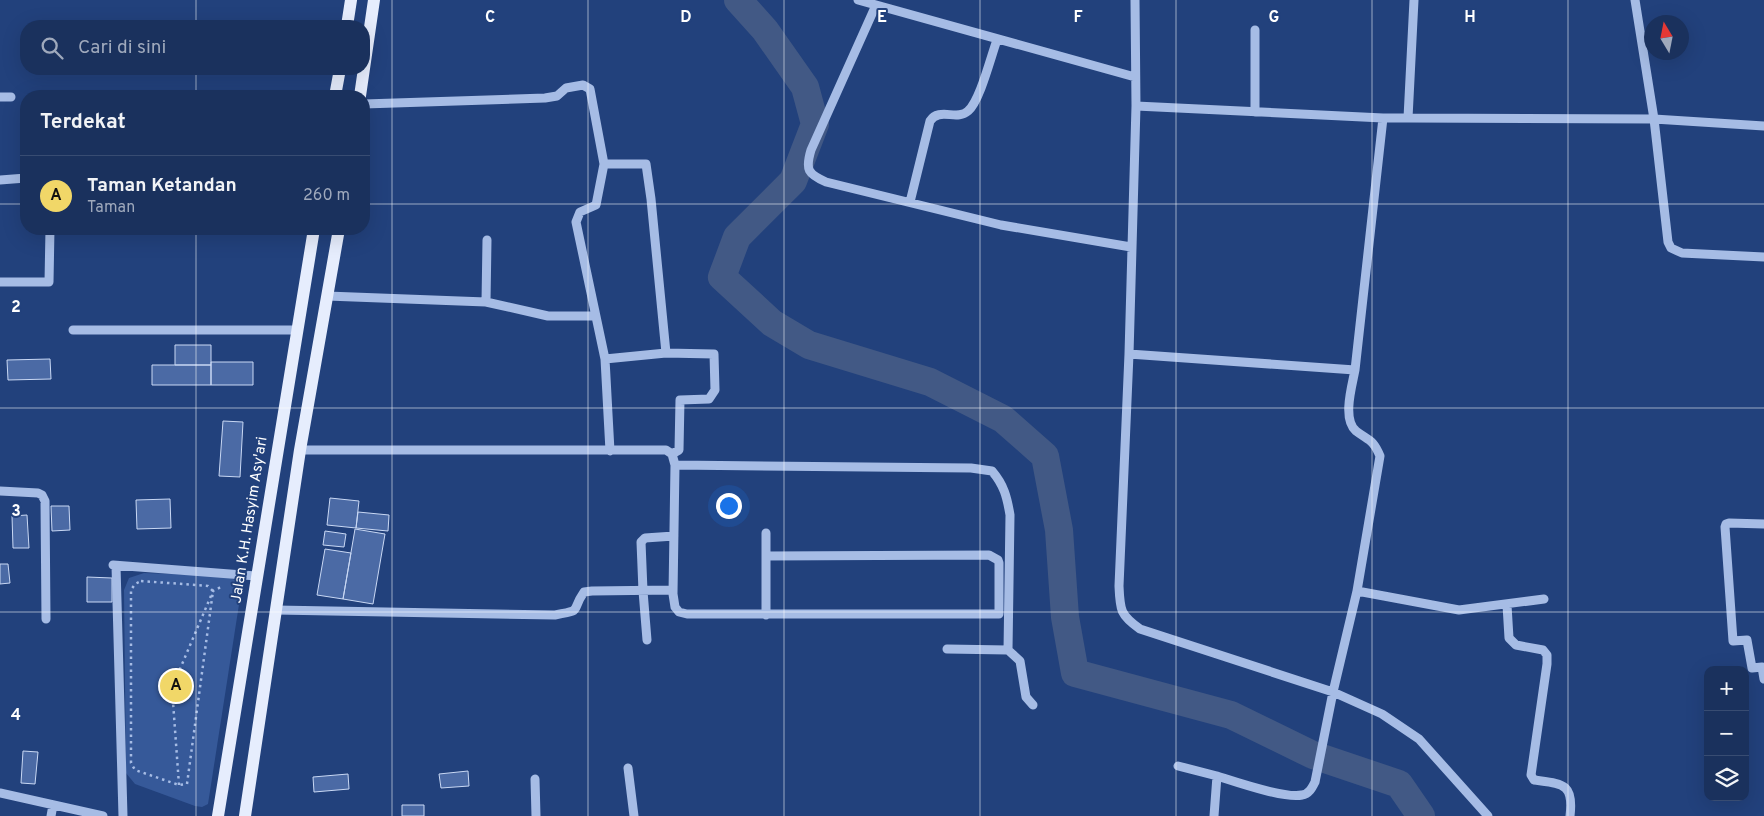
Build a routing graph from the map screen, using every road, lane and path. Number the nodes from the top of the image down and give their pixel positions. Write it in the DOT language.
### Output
graph roads {
  1 [pos="351,0"];
  2 [pos="374,0"];
  3 [pos="858,0"];
  4 [pos="1135,0"];
  5 [pos="1414,0"];
  6 [pos="1635,0"];
  7 [pos="876,5"];
  8 [pos="348,20"];
  9 [pos="370,27"];
  10 [pos="1255,30"];
  11 [pos="997,40"];
  12 [pos="339,75"];
  13 [pos="363,75"];
  14 [pos="1135,77"];
  15 [pos="336,90"];
  16 [pos="361,90"];
  17 [pos="0,97"];
  18 [pos="12,97"];
  19 [pos="370,104"];
  20 [pos="1136,106"];
  21 [pos="1255,112"];
  22 [pos="1383,118"];
  23 [pos="1408,118"];
  24 [pos="1654,118"];
  25 [pos="1764,126"];
  26 [pos="604,164"];
  27 [pos="20,178"];
  28 [pos="0,180"];
  29 [pos="910,202"];
  30 [pos="50,235"];
  31 [pos="313,235"];
  32 [pos="338,235"];
  33 [pos="486,240"];
  34 [pos="1131,247"];
  35 [pos="1764,257"];
  36 [pos="0,282"];
  37 [pos="327,296"];
  38 [pos="486,302"];
  39 [pos="594,316"];
  40 [pos="73,330"];
  41 [pos="297,330"];
  42 [pos="666,353"];
  43 [pos="1129,354"];
  44 [pos="605,359"];
  45 [pos="1355,370"];
  46 [pos="300,450"];
  47 [pos="610,451"];
  48 [pos="672,454"];
  49 [pos="675,465"];
  50 [pos="0,491"];
  51 [pos="1764,524"];
  52 [pos="766,533"];
  53 [pos="674,536"];
  54 [pos="766,556"];
  55 [pos="257,576"];
  56 [pos="673,590"];
  57 [pos="212,591"];
  58 [pos="643,591"];
  59 [pos="1357,591"];
  60 [pos="1544,599"];
  61 [pos="1507,605"];
  62 [pos="276,610"];
  63 [pos="1004,614"];
  64 [pos="766,615"];
  65 [pos="46,619"];
  66 [pos="647,640"];
  67 [pos="947,649"];
  68 [pos="1008,650"];
  69 [pos="1764,680"];
  70 [pos="1333,692"];
  71 [pos="1033,705"];
  72 [pos="1178,766"];
  73 [pos="628,768"];
  74 [pos="1217,776"];
  75 [pos="535,778"];
  76 [pos="179,785"];
  77 [pos="0,793"];
  78 [pos="53,805"];
  79 [pos="51,816"];
  80 [pos="103,816"];
  81 [pos="122,816"];
  82 [pos="218,816"];
  83 [pos="245,816"];
  84 [pos="536,816"];
  85 [pos="634,816"];
  86 [pos="1214,816"];
  87 [pos="1488,816"];
  88 [pos="1570,816"];
  1 -- 8 [label="main road"];
  2 -- 9 [label="main road"];
  3 -- 7 [label="street"];
  4 -- 14 [label="street"];
  5 -- 23 [label="street"];
  6 -- 24 [label="street"];
  7 -- 11 [label="street"];
  7 -- 29 [label="street"];
  10 -- 21 [label="street"];
  11 -- 14 [label="street"];
  11 -- 29 [label="street"];
  12 -- 15 [label="main road"];
  13 -- 16 [label="main road"];
  14 -- 20 [label="street"];
  17 -- 18 [label="street"];
  19 -- 26 [label="street"];
  20 -- 21 [label="street"];
  20 -- 34 [label="street"];
  21 -- 22 [label="street"];
  22 -- 23 [label="street"];
  22 -- 45 [label="street"];
  23 -- 24 [label="street"];
  24 -- 25 [label="street"];
  24 -- 35 [label="street"];
  26 -- 39 [label="street"];
  26 -- 42 [label="street"];
  27 -- 28 [label="street"];
  29 -- 34 [label="street"];
  30 -- 36 [label="street"];
  31 -- 41 [label="main road, Jalan K.H. Hasyim Asy'ari"];
  32 -- 37 [label="main road"];
  33 -- 38 [label="street"];
  34 -- 43 [label="street"];
  37 -- 38 [label="street"];
  37 -- 46 [label="main road"];
  38 -- 39 [label="street"];
  39 -- 44 [label="street"];
  40 -- 41 [label="street"];
  41 -- 55 [label="main road, Jalan K.H. Hasyim Asy'ari"];
  42 -- 44 [label="street"];
  42 -- 48 [label="street"];
  43 -- 45 [label="street"];
  43 -- 70 [label="street"];
  44 -- 47 [label="street"];
  45 -- 59 [label="street"];
  46 -- 47 [label="street"];
  46 -- 62 [label="main road"];
  47 -- 48 [label="street"];
  48 -- 49 [label="street"];
  49 -- 53 [label="street"];
  49 -- 63 [label="street"];
  50 -- 65 [label="street"];
  51 -- 69 [label="street"];
  52 -- 54 [label="street"];
  53 -- 56 [label="street"];
  53 -- 58 [label="street"];
  54 -- 63 [label="street"];
  54 -- 64 [label="street"];
  55 -- 81 [label="street"];
  55 -- 82 [label="main road, Jalan K.H. Hasyim Asy'ari"];
  56 -- 58 [label="street"];
  56 -- 64 [label="street"];
  57 -- 76 [label="path"];
  57 -- 76 [label="path"];
  57 -- 76 [label="path"];
  58 -- 62 [label="street"];
  58 -- 66 [label="street"];
  59 -- 61 [label="street"];
  59 -- 70 [label="street"];
  60 -- 61 [label="street"];
  61 -- 88 [label="street"];
  62 -- 83 [label="main road"];
  63 -- 64 [label="street"];
  63 -- 68 [label="street"];
  67 -- 68 [label="street"];
  68 -- 71 [label="street"];
  70 -- 74 [label="street"];
  70 -- 87 [label="street"];
  72 -- 74 [label="street"];
  73 -- 85 [label="street"];
  74 -- 86 [label="street"];
  75 -- 84 [label="street"];
  77 -- 78 [label="street"];
  78 -- 79 [label="street"];
  78 -- 80 [label="street"];
}
